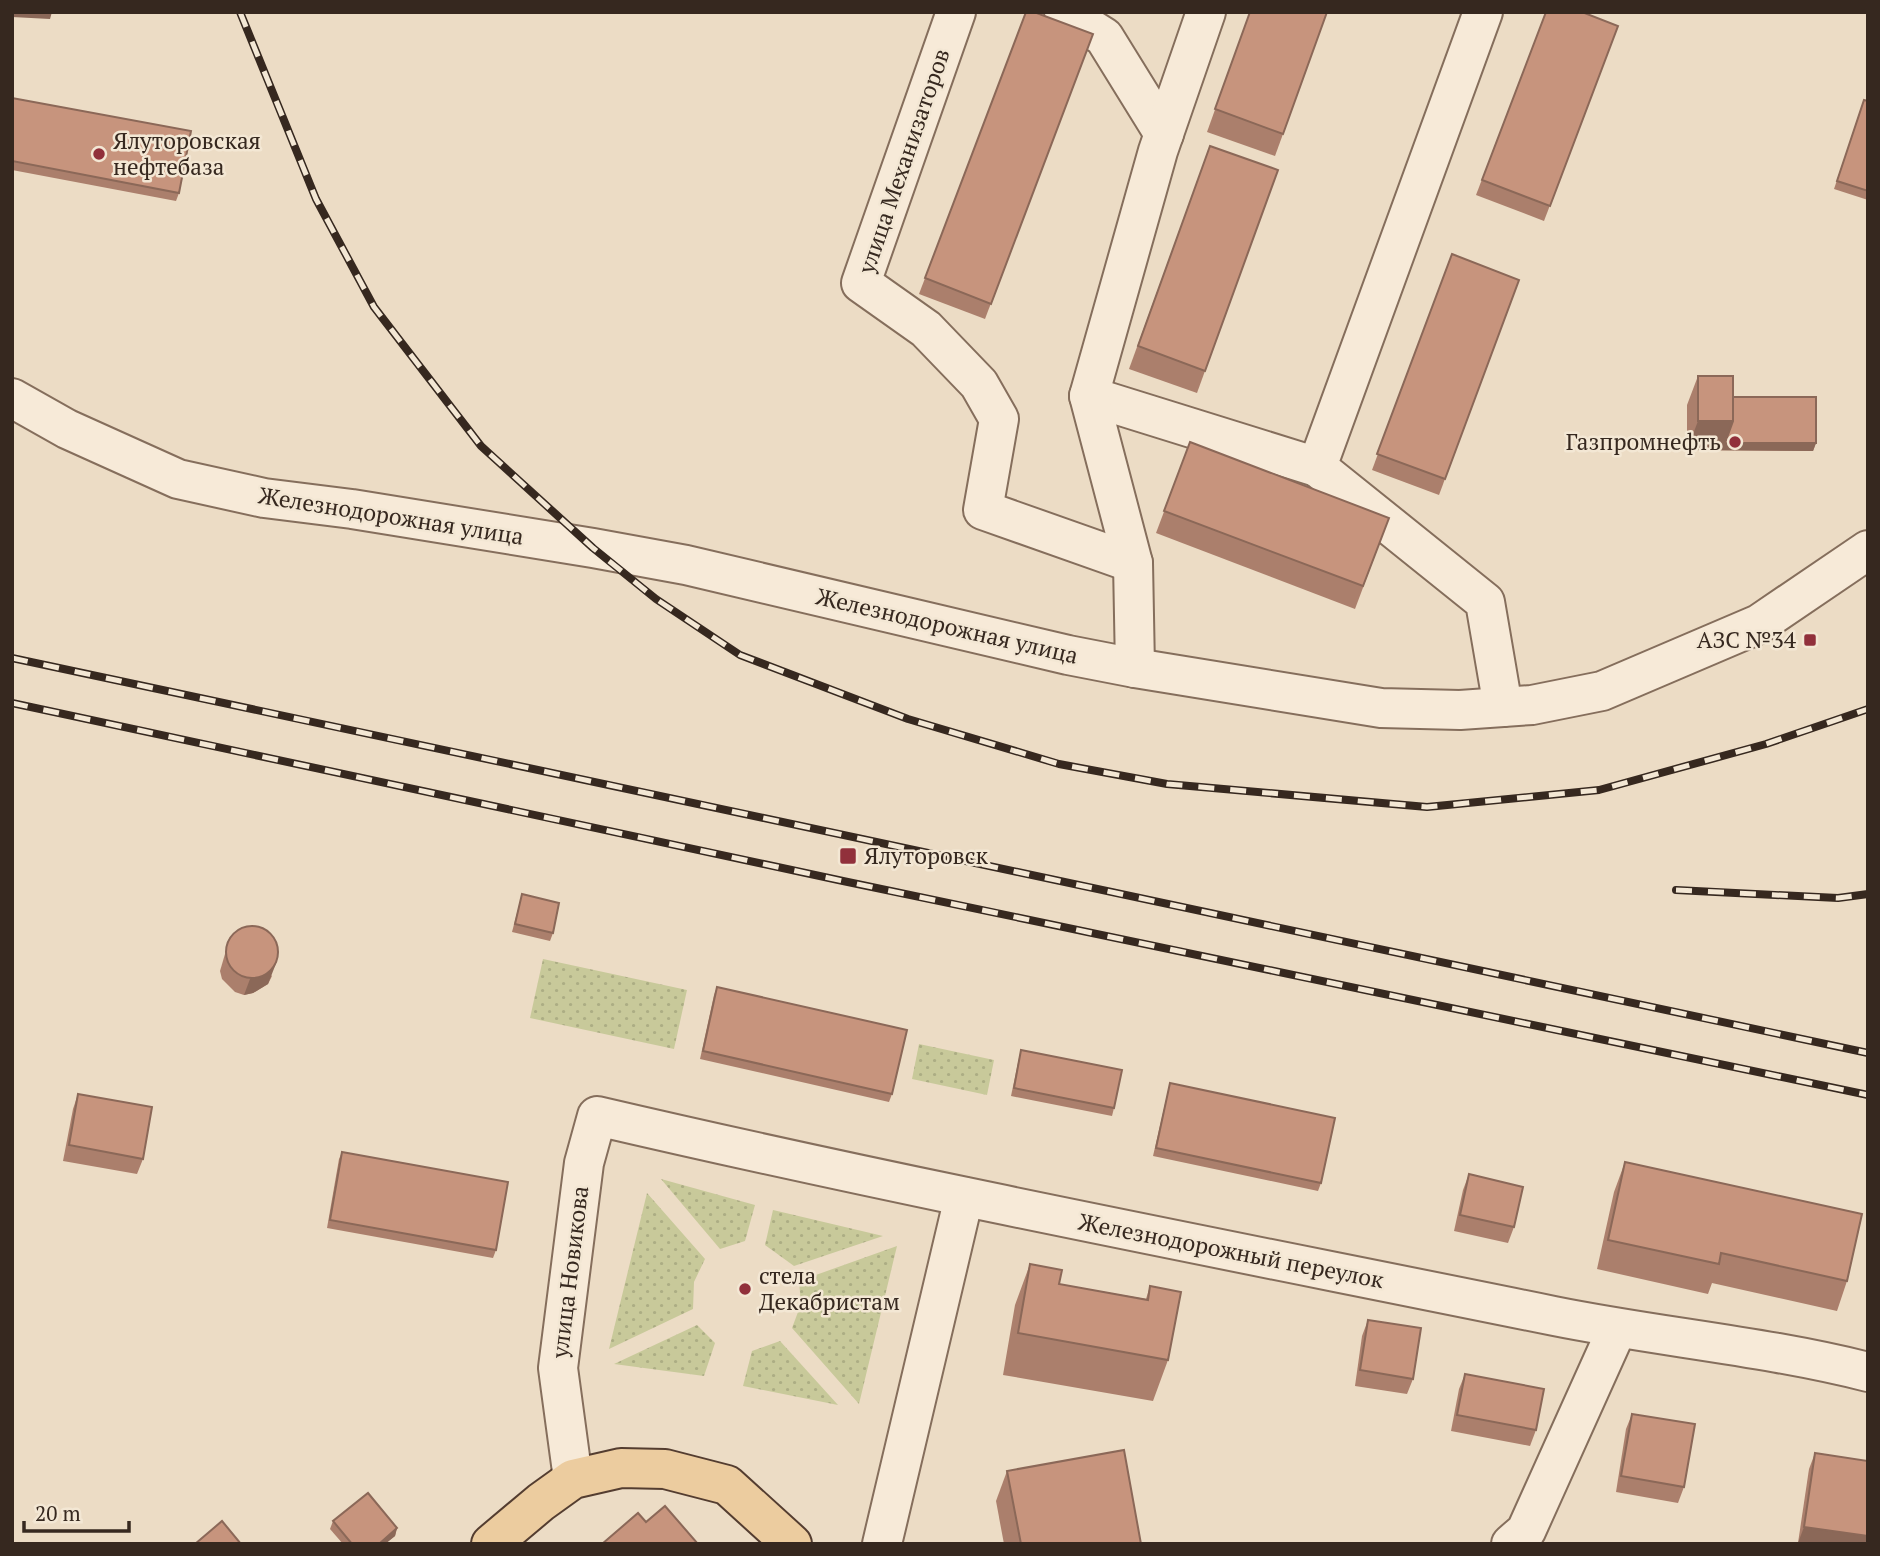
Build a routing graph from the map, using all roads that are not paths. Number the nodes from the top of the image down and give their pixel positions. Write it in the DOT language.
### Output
graph roads {
  1 [pos="956,12"];
  2 [pos="1065,12"];
  3 [pos="1206,12"];
  4 [pos="1483,12"];
  5 [pos="1164,134"];
  6 [pos="1089,396"];
  7 [pos="12,398"];
  8 [pos="1317,467"];
  9 [pos="1868,550"];
  10 [pos="1133,563"];
  11 [pos="1135,668"];
  12 [pos="1503,707"];
  13 [pos="597,1116"];
  14 [pos="964,1197"];
  15 [pos="1617,1329"];
  16 [pos="1868,1372"];
  17 [pos="573,1479"];
  18 [pos="491,1544"];
  19 [pos="792,1544"];
  20 [pos="882,1544"];
  21 [pos="1511,1544"];
  1 -- 10 [label="street, улица Механизаторов"];
  2 -- 5 [label="street"];
  3 -- 5 [label="street"];
  4 -- 8 [label="street"];
  5 -- 6 [label="street"];
  6 -- 8 [label="street"];
  6 -- 10 [label="street"];
  7 -- 11 [label="street, Железнодорожная улица"];
  8 -- 12 [label="street"];
  9 -- 12 [label="street, Железнодорожная улица"];
  10 -- 11 [label="street"];
  11 -- 12 [label="street, Железнодорожная улица"];
  13 -- 14 [label="street, Железнодорожный переулок"];
  13 -- 17 [label="street, улица Новикова"];
  14 -- 15 [label="street, Железнодорожный переулок"];
  14 -- 20 [label="street"];
  15 -- 16 [label="street, Железнодорожный переулок"];
  15 -- 21 [label="street"];
  17 -- 18 [label="main road"];
  17 -- 19 [label="main road"];
}
